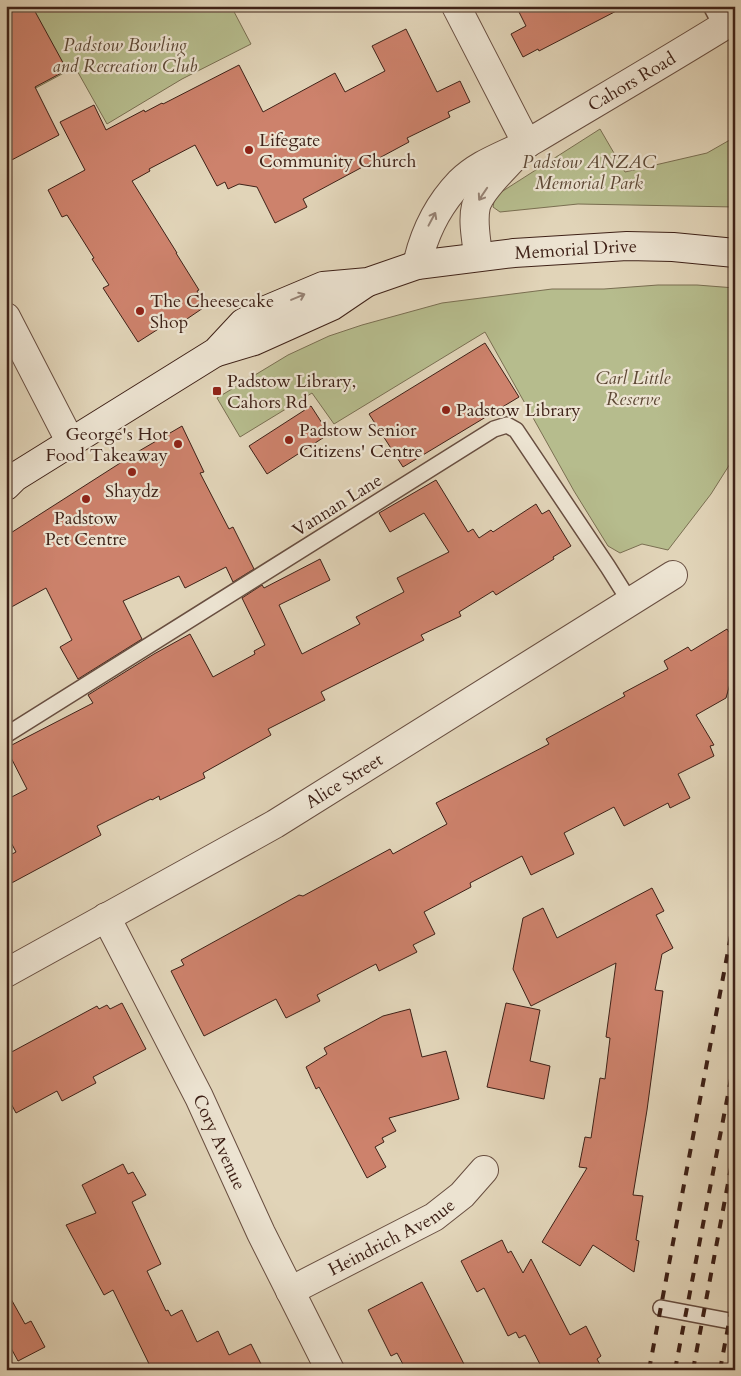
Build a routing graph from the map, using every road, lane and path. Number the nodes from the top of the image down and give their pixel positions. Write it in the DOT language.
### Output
graph roads {
  1 [pos="456,6"];
  2 [pos="722,18"];
  3 [pos="526,144"];
  4 [pos="735,253"];
  5 [pos="478,257"];
  6 [pos="417,265"];
  7 [pos="6,317"];
  8 [pos="71,444"];
  9 [pos="9,481"];
  10 [pos="673,576"];
  11 [pos="630,602"];
  12 [pos="6,735"];
  13 [pos="106,917"];
  14 [pos="6,973"];
  15 [pos="484,1170"];
  16 [pos="290,1291"];
  17 [pos="661,1308"];
  18 [pos="735,1322"];
  19 [pos="330,1370"];
  1 -- 3 [label="street"];
  2 -- 3 [label="street, Cahors Road"];
  3 -- 5 [label="street, Cahors Road, one-way"];
  6 -- 3 [label="street, Cahors Road, one-way"];
  4 -- 5 [label="street, Memorial Drive"];
  5 -- 6 [label="street, Memorial Drive"];
  6 -- 8 [label="street"];
  7 -- 8 [label="street"];
  8 -- 9 [label="street"];
  10 -- 11 [label="street, Alice Street"];
  11 -- 12 [label="lane, Vannan Lane"];
  11 -- 13 [label="street, Alice Street"];
  13 -- 14 [label="street, Alice Street"];
  13 -- 16 [label="street, Cory Avenue"];
  15 -- 16 [label="street, Heindrich Avenue"];
  16 -- 19 [label="street, Cory Avenue"];
  17 -- 18 [label="lane"];
}
